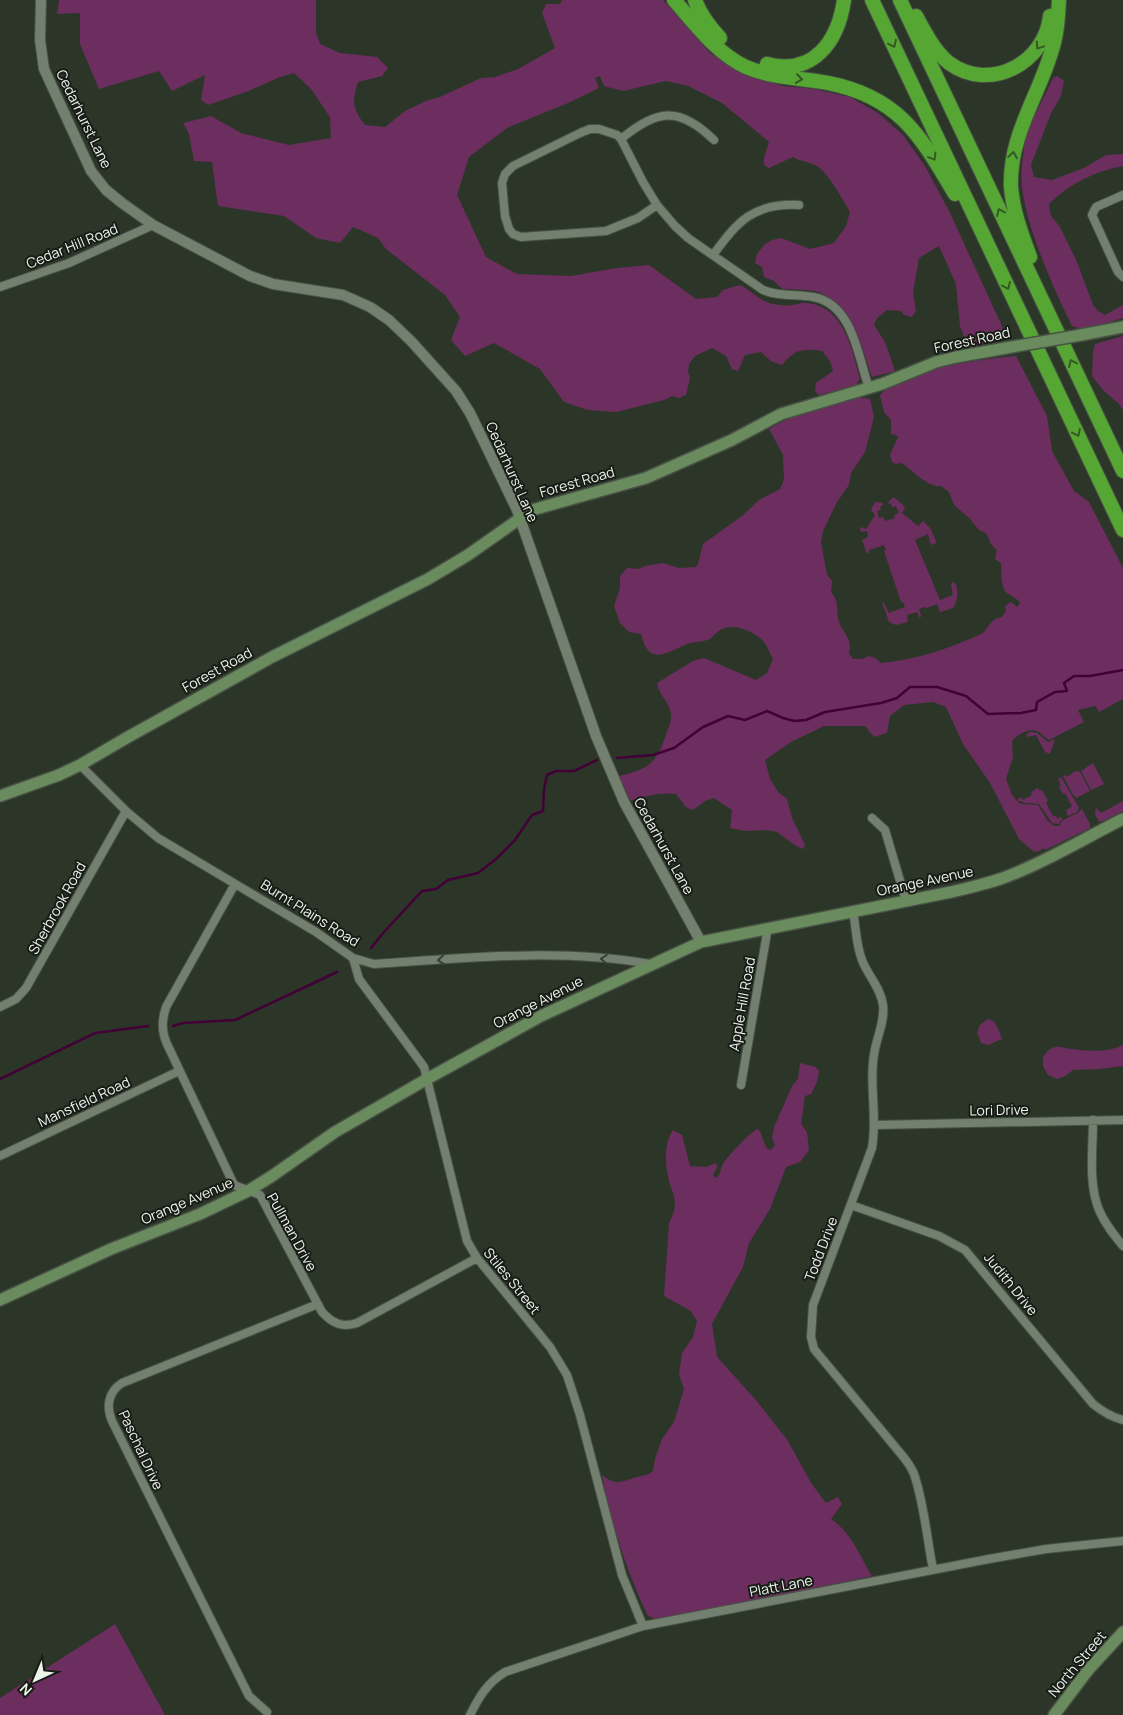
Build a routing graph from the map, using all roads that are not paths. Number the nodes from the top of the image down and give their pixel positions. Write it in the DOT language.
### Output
graph roads {
  1 [pos="41,0"];
  2 [pos="674,0"];
  3 [pos="695,0"];
  4 [pos="844,0"];
  5 [pos="872,0"];
  6 [pos="900,0"];
  7 [pos="906,0"];
  8 [pos="1049,0"];
  9 [pos="1059,0"];
  10 [pos="621,139"];
  11 [pos="714,140"];
  12 [pos="1123,195"];
  13 [pos="658,205"];
  14 [pos="799,205"];
  15 [pos="153,225"];
  16 [pos="713,255"];
  17 [pos="998,265"];
  18 [pos="1123,277"];
  19 [pos="0,287"];
  20 [pos="1051,320"];
  21 [pos="1123,327"];
  22 [pos="870,388"];
  23 [pos="1123,471"];
  24 [pos="520,518"];
  25 [pos="1123,530"];
  26 [pos="80,765"];
  27 [pos="0,796"];
  28 [pos="126,811"];
  29 [pos="872,818"];
  30 [pos="1123,819"];
  31 [pos="235,884"];
  32 [pos="906,901"];
  33 [pos="853,911"];
  34 [pos="768,927"];
  35 [pos="701,942"];
  36 [pos="353,958"];
  37 [pos="652,965"];
  38 [pos="0,1007"];
  39 [pos="179,1071"];
  40 [pos="427,1079"];
  41 [pos="741,1085"];
  42 [pos="1093,1120"];
  43 [pos="1123,1120"];
  44 [pos="875,1125"];
  45 [pos="0,1156"];
  46 [pos="248,1191"];
  47 [pos="851,1205"];
  48 [pos="1123,1246"];
  49 [pos="477,1258"];
  50 [pos="0,1300"];
  51 [pos="318,1304"];
  52 [pos="1123,1420"];
  53 [pos="1123,1541"];
  54 [pos="933,1569"];
  55 [pos="643,1626"];
  56 [pos="1123,1632"];
  57 [pos="267,1712"];
  58 [pos="470,1715"];
  59 [pos="1054,1715"];
  1 -- 15 [label="street, Cedarhurst Lane"];
  2 -- 17 [label="highway, one-way"];
  3 -- 4 [label="highway"];
  5 -- 17 [label="highway, one-way"];
  20 -- 6 [label="highway, one-way"];
  8 -- 7 [label="highway, one-way"];
  20 -- 9 [label="highway, one-way"];
  10 -- 11 [label="street"];
  10 -- 13 [label="street"];
  10 -- 13 [label="street"];
  12 -- 18 [label="street"];
  13 -- 16 [label="street"];
  14 -- 16 [label="street"];
  15 -- 19 [label="street, Cedar Hill Road"];
  15 -- 24 [label="street, Cedarhurst Lane"];
  16 -- 22 [label="street"];
  17 -- 25 [label="highway, one-way"];
  23 -- 20 [label="highway, one-way"];
  21 -- 22 [label="main road, Forest Road, bridge"];
  22 -- 24 [label="main road, Forest Road"];
  24 -- 26 [label="main road, Forest Road"];
  24 -- 35 [label="street, Cedarhurst Lane"];
  26 -- 27 [label="main road"];
  26 -- 28 [label="street, Burnt Plains Road"];
  28 -- 31 [label="street, Burnt Plains Road"];
  28 -- 38 [label="street, Sherbrook Road"];
  29 -- 32 [label="street"];
  30 -- 32 [label="main road, Orange Avenue"];
  31 -- 36 [label="street, Burnt Plains Road"];
  31 -- 39 [label="street, Pullman Drive"];
  32 -- 33 [label="main road, Orange Avenue"];
  33 -- 34 [label="main road, Orange Avenue"];
  33 -- 44 [label="street, Todd Drive"];
  34 -- 35 [label="main road, Orange Avenue"];
  34 -- 41 [label="street, Apple Hill Road"];
  35 -- 37 [label="main road, Orange Avenue"];
  37 -- 36 [label="street, Burnt Plains Road, one-way"];
  36 -- 40 [label="street, Stiles Street"];
  37 -- 40 [label="main road, Orange Avenue"];
  39 -- 45 [label="street, Mansfield Road"];
  39 -- 46 [label="street, Pullman Drive"];
  40 -- 46 [label="main road, Orange Avenue"];
  40 -- 49 [label="street, Stiles Street"];
  42 -- 43 [label="street, Lori Drive"];
  42 -- 44 [label="street, Lori Drive"];
  42 -- 48 [label="street"];
  44 -- 47 [label="street, Todd Drive"];
  46 -- 50 [label="main road, Orange Avenue"];
  46 -- 51 [label="street, Pullman Drive"];
  47 -- 52 [label="street, Judith Drive"];
  47 -- 54 [label="street, Todd Drive"];
  49 -- 51 [label="street, Pullman Drive"];
  49 -- 55 [label="street, Stiles Street"];
  51 -- 57 [label="street, Paschal Drive"];
  53 -- 54 [label="street, Platt Lane"];
  54 -- 55 [label="street, Platt Lane"];
  55 -- 58 [label="street, Platt Lane"];
  56 -- 59 [label="main road, North Street"];
}
